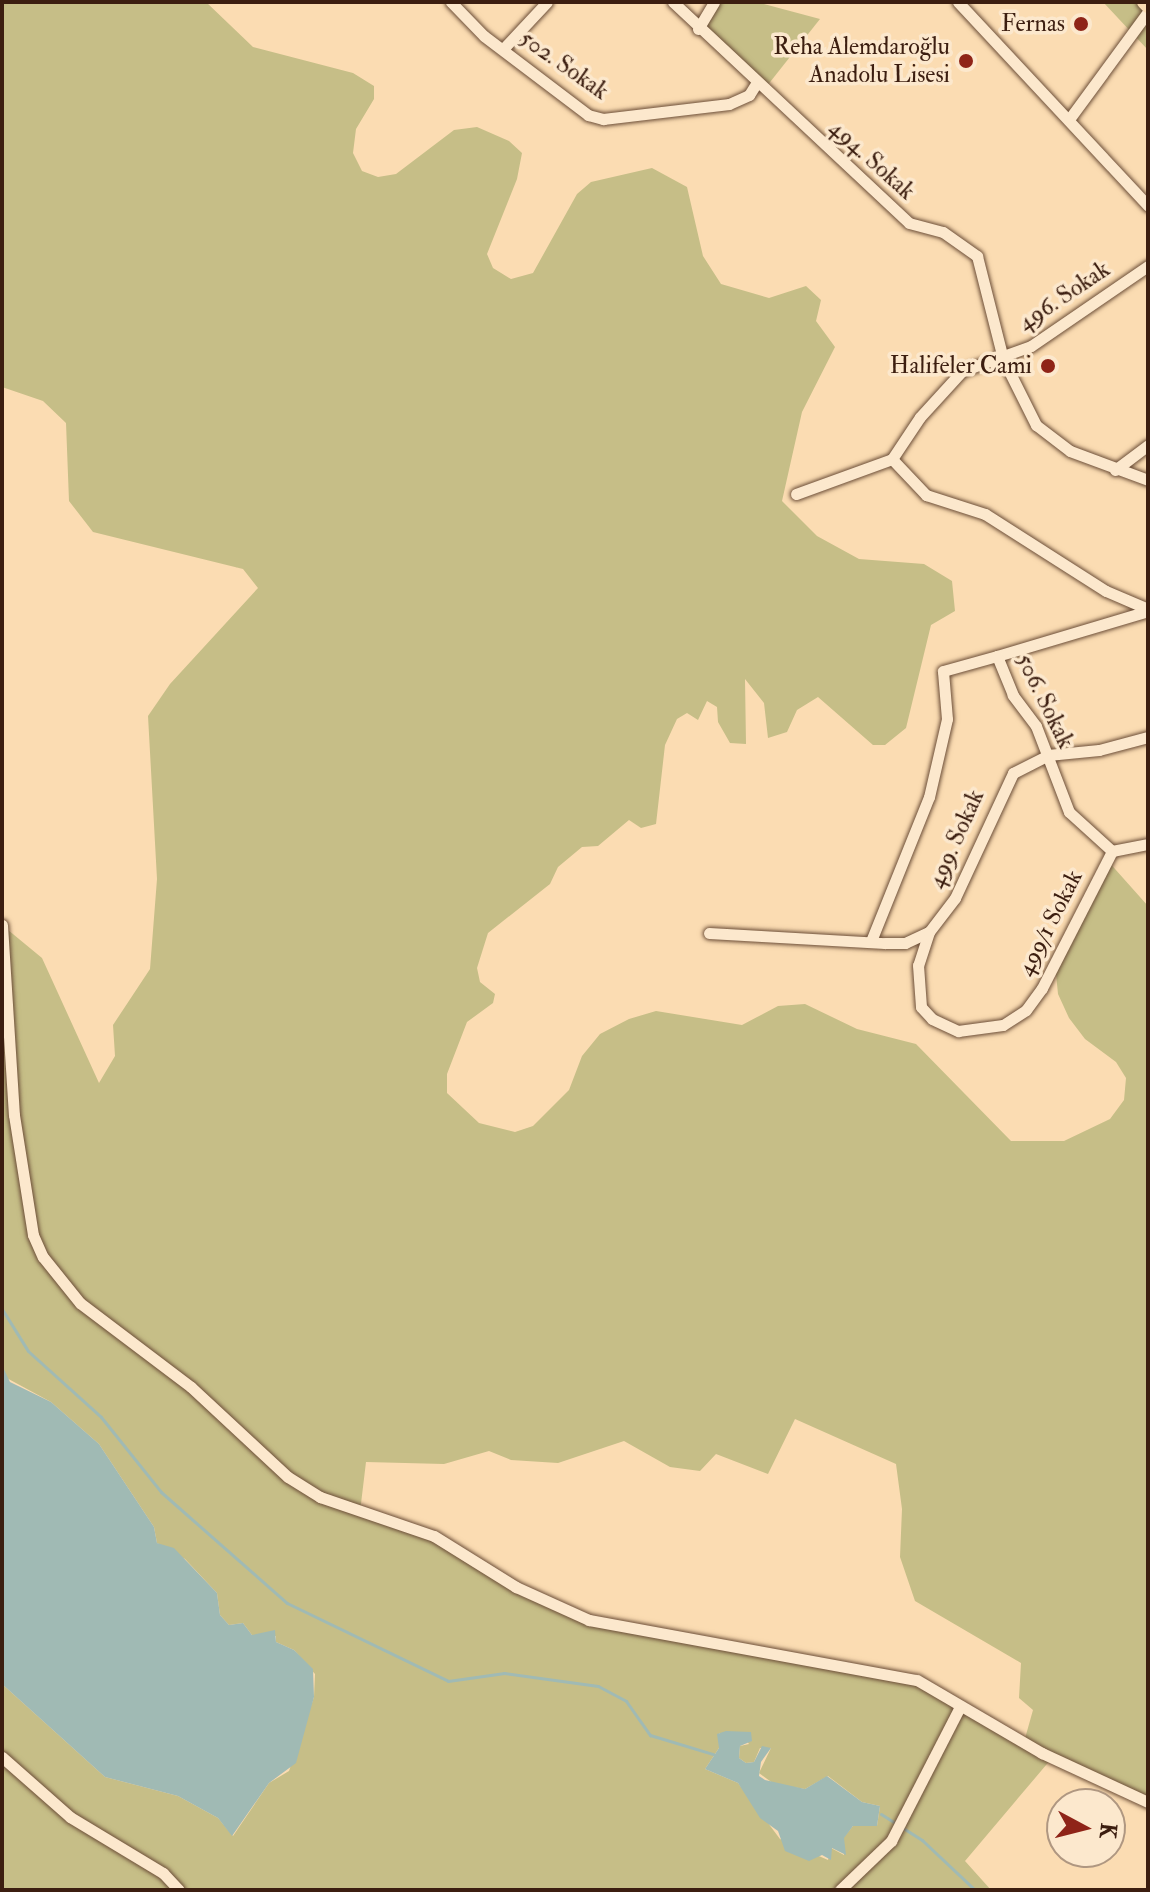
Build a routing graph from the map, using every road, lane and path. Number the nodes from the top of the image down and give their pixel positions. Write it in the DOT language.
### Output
graph roads {
  1 [pos="451,2"];
  2 [pos="547,2"];
  3 [pos="673,2"];
  4 [pos="714,2"];
  5 [pos="958,2"];
  6 [pos="1147,7"];
  7 [pos="698,29"];
  8 [pos="503,49"];
  9 [pos="756,84"];
  10 [pos="1070,118"];
  11 [pos="1148,206"];
  12 [pos="1148,266"];
  13 [pos="1003,359"];
  14 [pos="1148,445"];
  15 [pos="892,459"];
  16 [pos="1115,470"];
  17 [pos="1148,480"];
  18 [pos="796,494"];
  19 [pos="1148,610"];
  20 [pos="997,656"];
  21 [pos="1148,737"];
  22 [pos="1048,755"];
  23 [pos="1148,844"];
  24 [pos="1112,851"];
  25 [pos="2,925"];
  26 [pos="929,932"];
  27 [pos="709,933"];
  28 [pos="871,941"];
  29 [pos="960,1707"];
  30 [pos="2,1757"];
  31 [pos="1148,1802"];
  32 [pos="179,1890"];
  33 [pos="840,1890"];
  1 -- 8 [label="street, 502. Sokak"];
  2 -- 8 [label="street"];
  3 -- 7 [label="street, 494. Sokak"];
  4 -- 7 [label="street"];
  5 -- 10 [label="street"];
  6 -- 10 [label="street"];
  7 -- 9 [label="street, 494. Sokak"];
  8 -- 9 [label="street, 502. Sokak"];
  9 -- 13 [label="street, 494. Sokak"];
  10 -- 11 [label="street"];
  12 -- 13 [label="street, 496. Sokak"];
  13 -- 15 [label="street, 496. Sokak"];
  13 -- 16 [label="street, 494. Sokak"];
  14 -- 16 [label="street"];
  15 -- 18 [label="street"];
  15 -- 19 [label="street"];
  16 -- 17 [label="street, 494. Sokak"];
  19 -- 20 [label="street, 506. Sokak"];
  20 -- 22 [label="street, 506. Sokak"];
  20 -- 28 [label="street"];
  21 -- 22 [label="street, 499. Sokak"];
  22 -- 24 [label="street, 506. Sokak"];
  22 -- 26 [label="street, 499. Sokak"];
  23 -- 24 [label="street"];
  24 -- 26 [label="street, 499/1 Sokak"];
  25 -- 29 [label="street"];
  26 -- 28 [label="street"];
  27 -- 28 [label="street"];
  29 -- 31 [label="street"];
  29 -- 33 [label="street"];
  30 -- 32 [label="street"];
}
